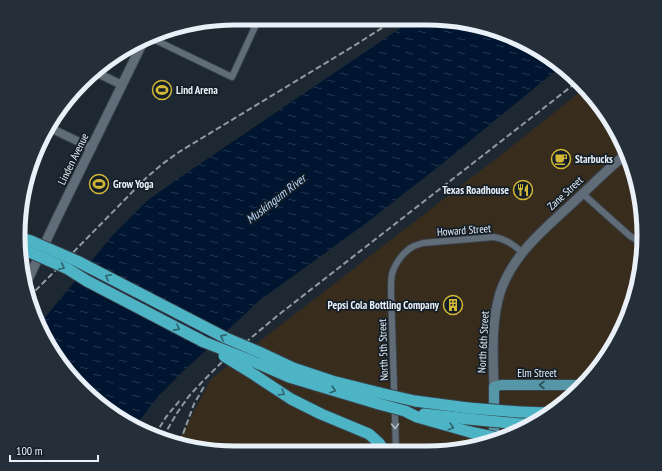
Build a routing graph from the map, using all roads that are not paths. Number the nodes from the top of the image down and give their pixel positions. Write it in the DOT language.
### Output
graph roads {
  1 [pos="256,25"];
  2 [pos="156,41"];
  3 [pos="140,48"];
  4 [pos="100,74"];
  5 [pos="122,85"];
  6 [pos="53,130"];
  7 [pos="92,148"];
  8 [pos="622,158"];
  9 [pos="582,194"];
  10 [pos="637,240"];
  11 [pos="25,245"];
  12 [pos="406,252"];
  13 [pos="522,252"];
  14 [pos="29,278"];
  15 [pos="204,342"];
  16 [pos="258,358"];
  17 [pos="574,385"];
  18 [pos="494,386"];
  19 [pos="379,398"];
  20 [pos="405,411"];
  21 [pos="536,415"];
  22 [pos="520,418"];
  23 [pos="526,421"];
  24 [pos="494,435"];
  25 [pos="490,436"];
  26 [pos="380,446"];
  27 [pos="396,446"];
  1 -- 2 [label="street"];
  3 -- 5 [label="main road, Linden Avenue"];
  4 -- 5 [label="street"];
  5 -- 7 [label="main road, Linden Avenue"];
  6 -- 7 [label="street"];
  7 -- 14 [label="main road, Linden Avenue"];
  8 -- 9 [label="main road, Zane Street"];
  9 -- 10 [label="street"];
  9 -- 13 [label="main road, Zane Street"];
  11 -- 15 [label="highway, one-way, bridge"];
  16 -- 11 [label="highway, one-way, bridge"];
  12 -- 13 [label="street, Howard Street"];
  12 -- 27 [label="street, North 5th Street, one-way"];
  13 -- 18 [label="main road, North 6th Street"];
  15 -- 16 [label="highway, bridge"];
  15 -- 26 [label="highway, one-way, bridge"];
  16 -- 19 [label="highway"];
  17 -- 18 [label="main road, Elm Street, one-way"];
  18 -- 24 [label="main road, North 6th Street"];
  19 -- 20 [label="highway, bridge"];
  19 -- 22 [label="highway, bridge"];
  20 -- 22 [label="highway, bridge"];
  20 -- 25 [label="highway, one-way, bridge"];
  21 -- 22 [label="highway"];
  22 -- 23 [label="highway"];
}
